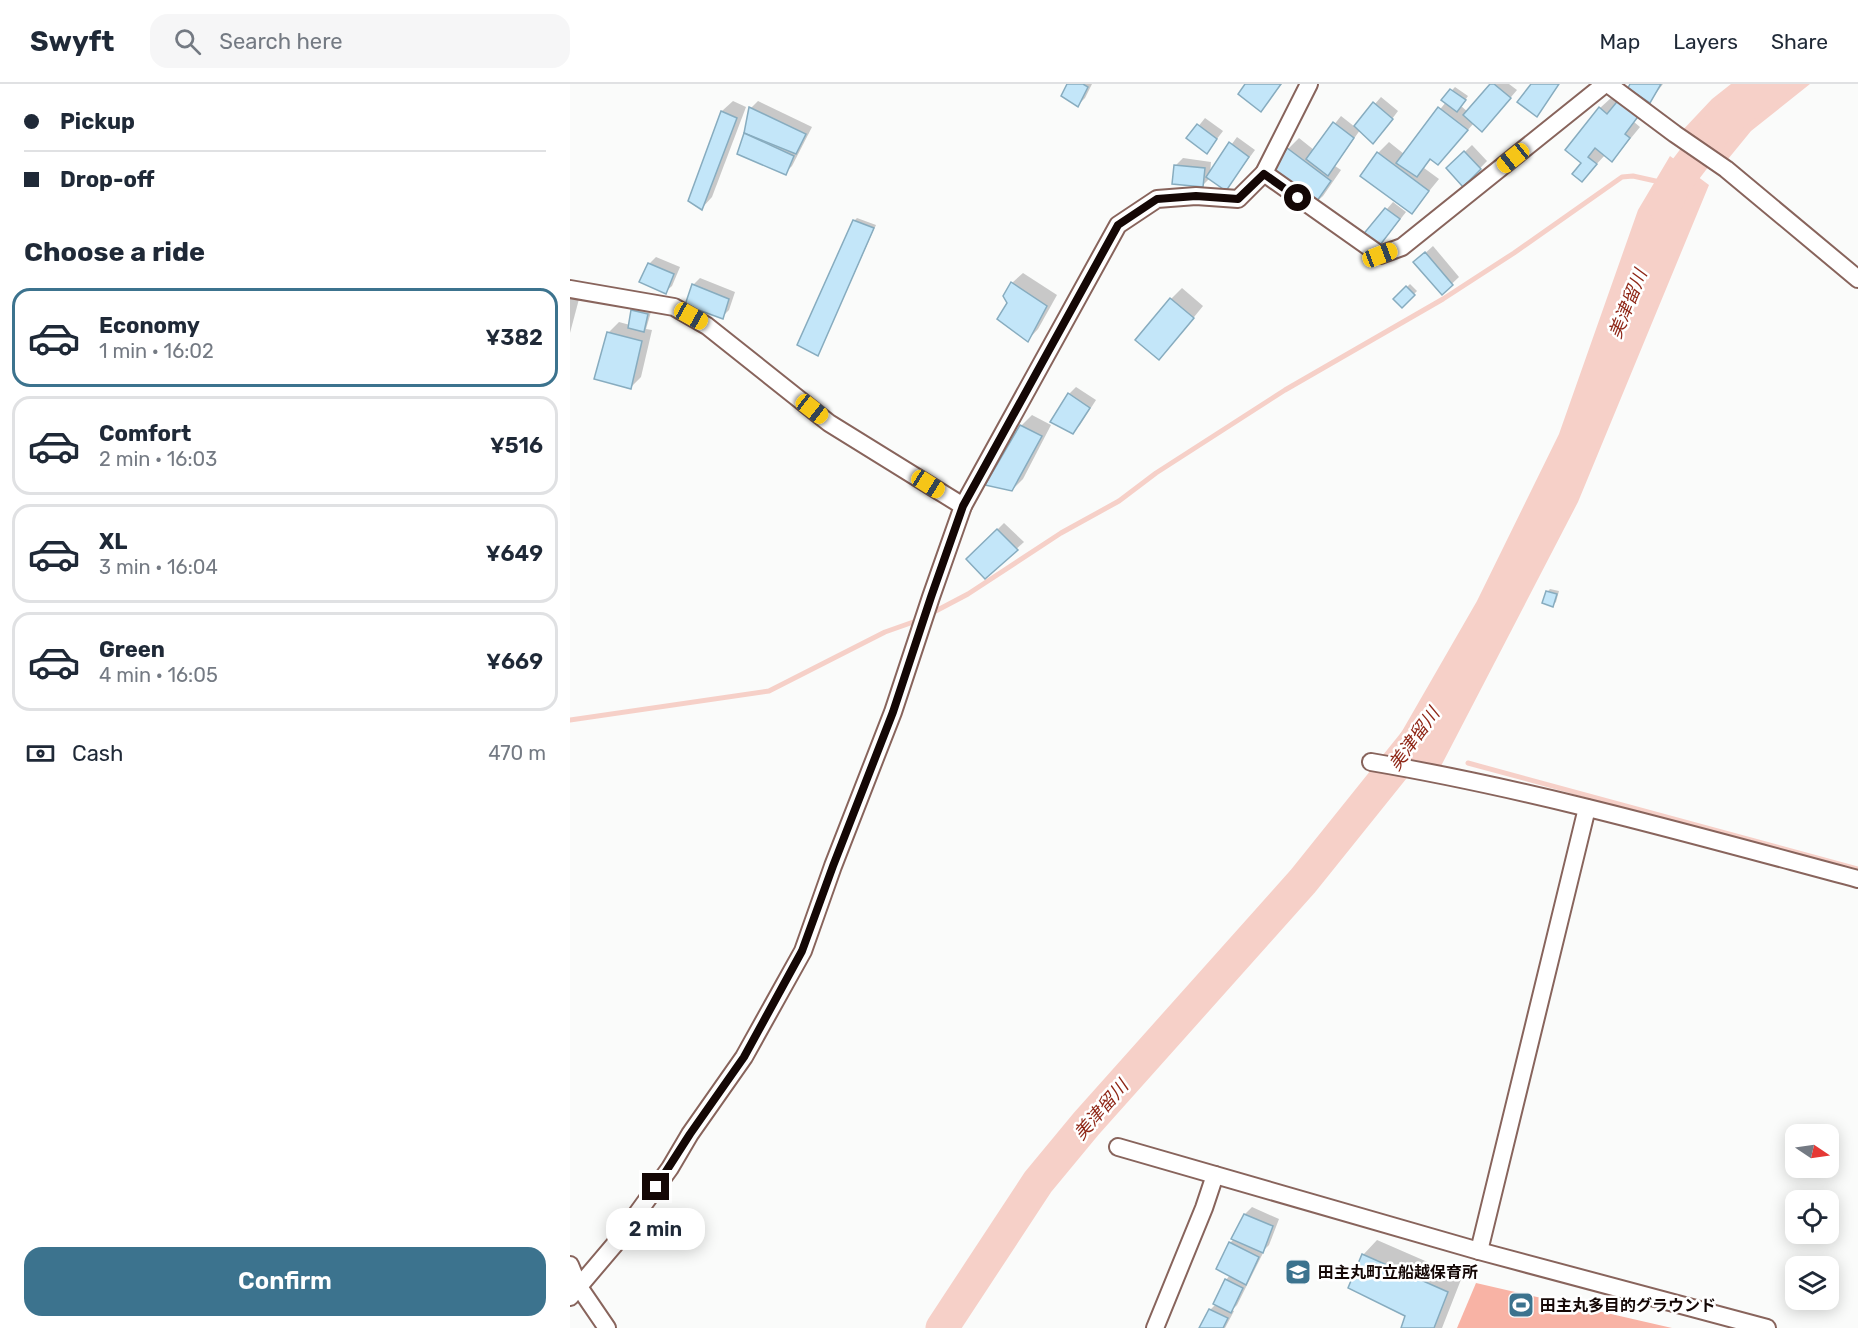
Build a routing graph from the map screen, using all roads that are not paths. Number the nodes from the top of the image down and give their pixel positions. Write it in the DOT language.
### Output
graph roads {
  1 [pos="1309,84"];
  2 [pos="1607,84"];
  3 [pos="1264,174"];
  4 [pos="1858,279"];
  5 [pos="570,289"];
  6 [pos="963,506"];
  7 [pos="1371,762"];
  8 [pos="1587,808"];
  9 [pos="1858,879"];
  10 [pos="1118,1147"];
  11 [pos="1215,1175"];
  12 [pos="1479,1251"];
  13 [pos="570,1265"];
  14 [pos="575,1292"];
  15 [pos="607,1328"];
  16 [pos="1155,1328"];
  17 [pos="1767,1328"];
  1 -- 3 [label="street"];
  2 -- 3 [label="street"];
  2 -- 4 [label="street"];
  3 -- 6 [label="street"];
  5 -- 6 [label="street"];
  6 -- 14 [label="street"];
  7 -- 8 [label="street"];
  8 -- 9 [label="street"];
  8 -- 12 [label="street"];
  10 -- 11 [label="street"];
  11 -- 12 [label="street"];
  11 -- 16 [label="street"];
  12 -- 17 [label="street"];
  13 -- 14 [label="street"];
  14 -- 15 [label="street"];
}
